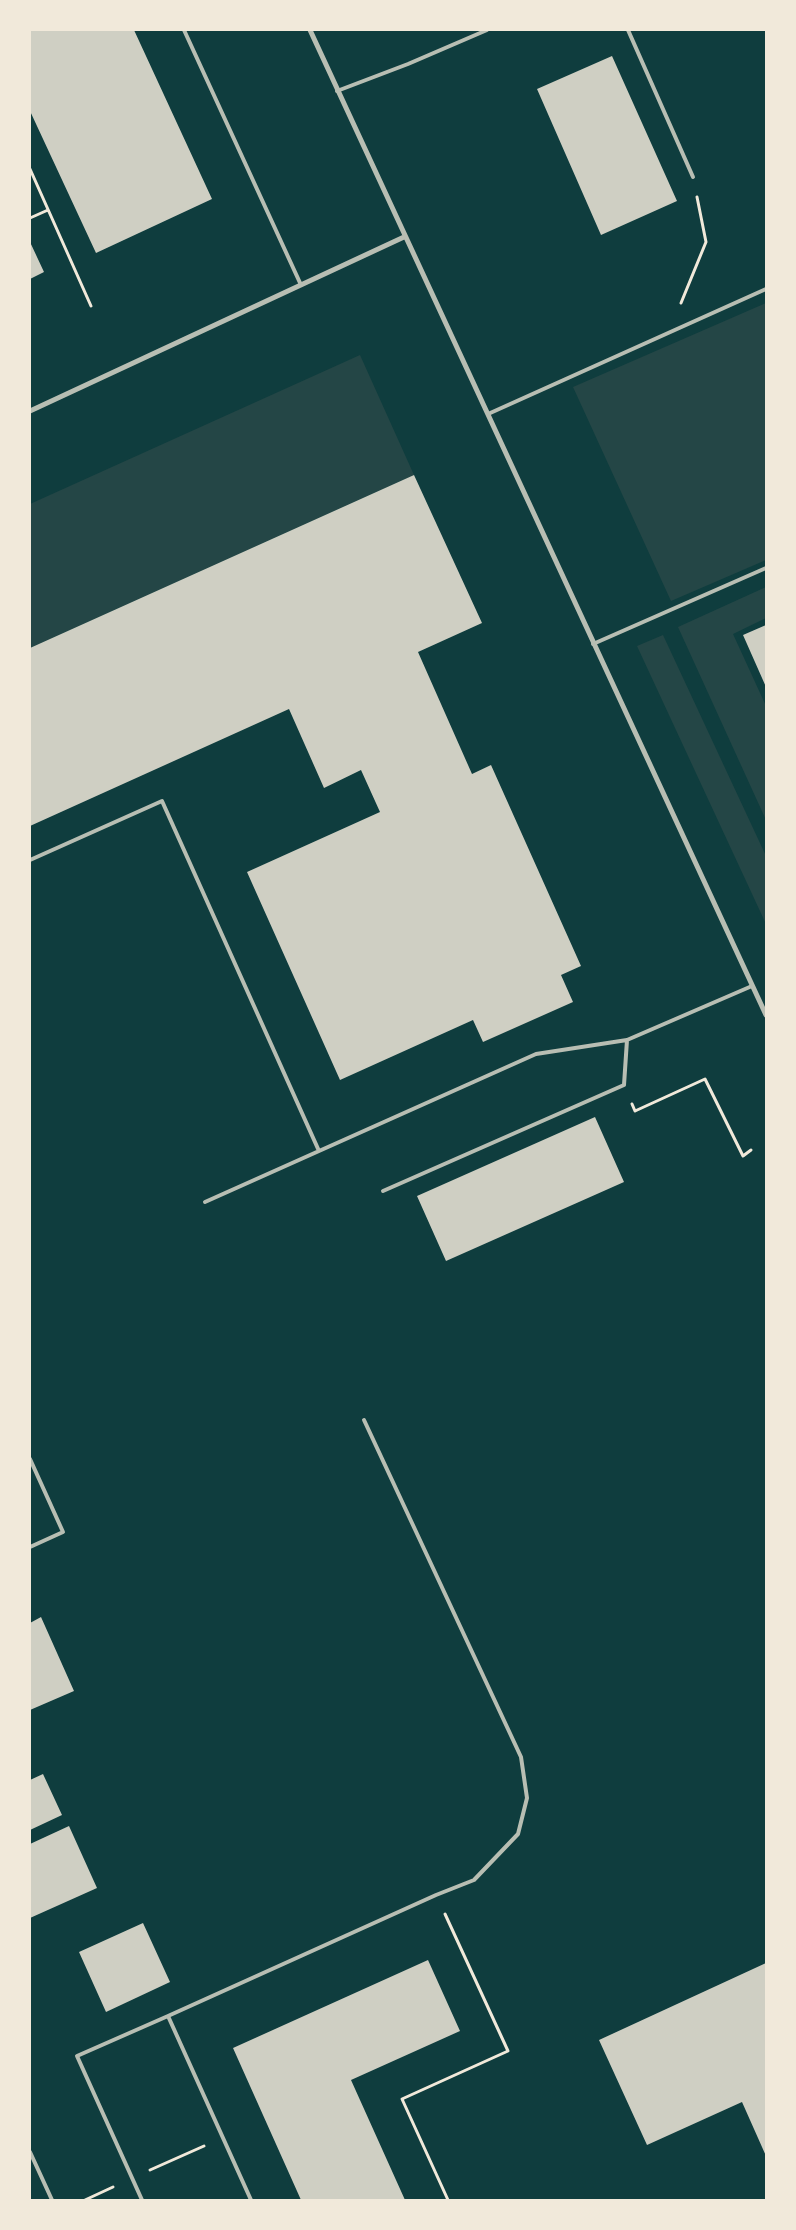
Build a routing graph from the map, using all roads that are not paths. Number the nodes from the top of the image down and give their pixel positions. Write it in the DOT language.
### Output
graph roads {
  1 [pos="184,30"];
  2 [pos="310,30"];
  3 [pos="487,30"];
  4 [pos="628,30"];
  5 [pos="337,91"];
  6 [pos="693,177"];
  7 [pos="404,237"];
  8 [pos="301,285"];
  9 [pos="766,289"];
  10 [pos="30,411"];
  11 [pos="488,414"];
  12 [pos="766,568"];
  13 [pos="593,644"];
  14 [pos="30,860"];
  15 [pos="752,986"];
  16 [pos="766,1015"];
  17 [pos="627,1040"];
  18 [pos="319,1151"];
  19 [pos="383,1191"];
  20 [pos="205,1202"];
  21 [pos="364,1420"];
  22 [pos="30,1459"];
  23 [pos="30,1548"];
  24 [pos="168,2016"];
  25 [pos="30,2152"];
  26 [pos="52,2200"];
  27 [pos="142,2200"];
  28 [pos="251,2200"];
  1 -- 8 [label="lane"];
  2 -- 5 [label="street"];
  3 -- 5 [label="lane"];
  4 -- 6 [label="lane"];
  5 -- 7 [label="street"];
  7 -- 8 [label="street"];
  7 -- 11 [label="street"];
  8 -- 10 [label="street"];
  9 -- 11 [label="lane"];
  11 -- 13 [label="street"];
  12 -- 13 [label="lane"];
  13 -- 15 [label="street"];
  14 -- 18 [label="lane"];
  15 -- 16 [label="street"];
  15 -- 17 [label="lane"];
  17 -- 18 [label="lane"];
  17 -- 19 [label="lane"];
  18 -- 20 [label="lane"];
  21 -- 24 [label="lane"];
  22 -- 23 [label="lane"];
  24 -- 27 [label="lane"];
  24 -- 28 [label="lane"];
  25 -- 26 [label="lane"];
}
